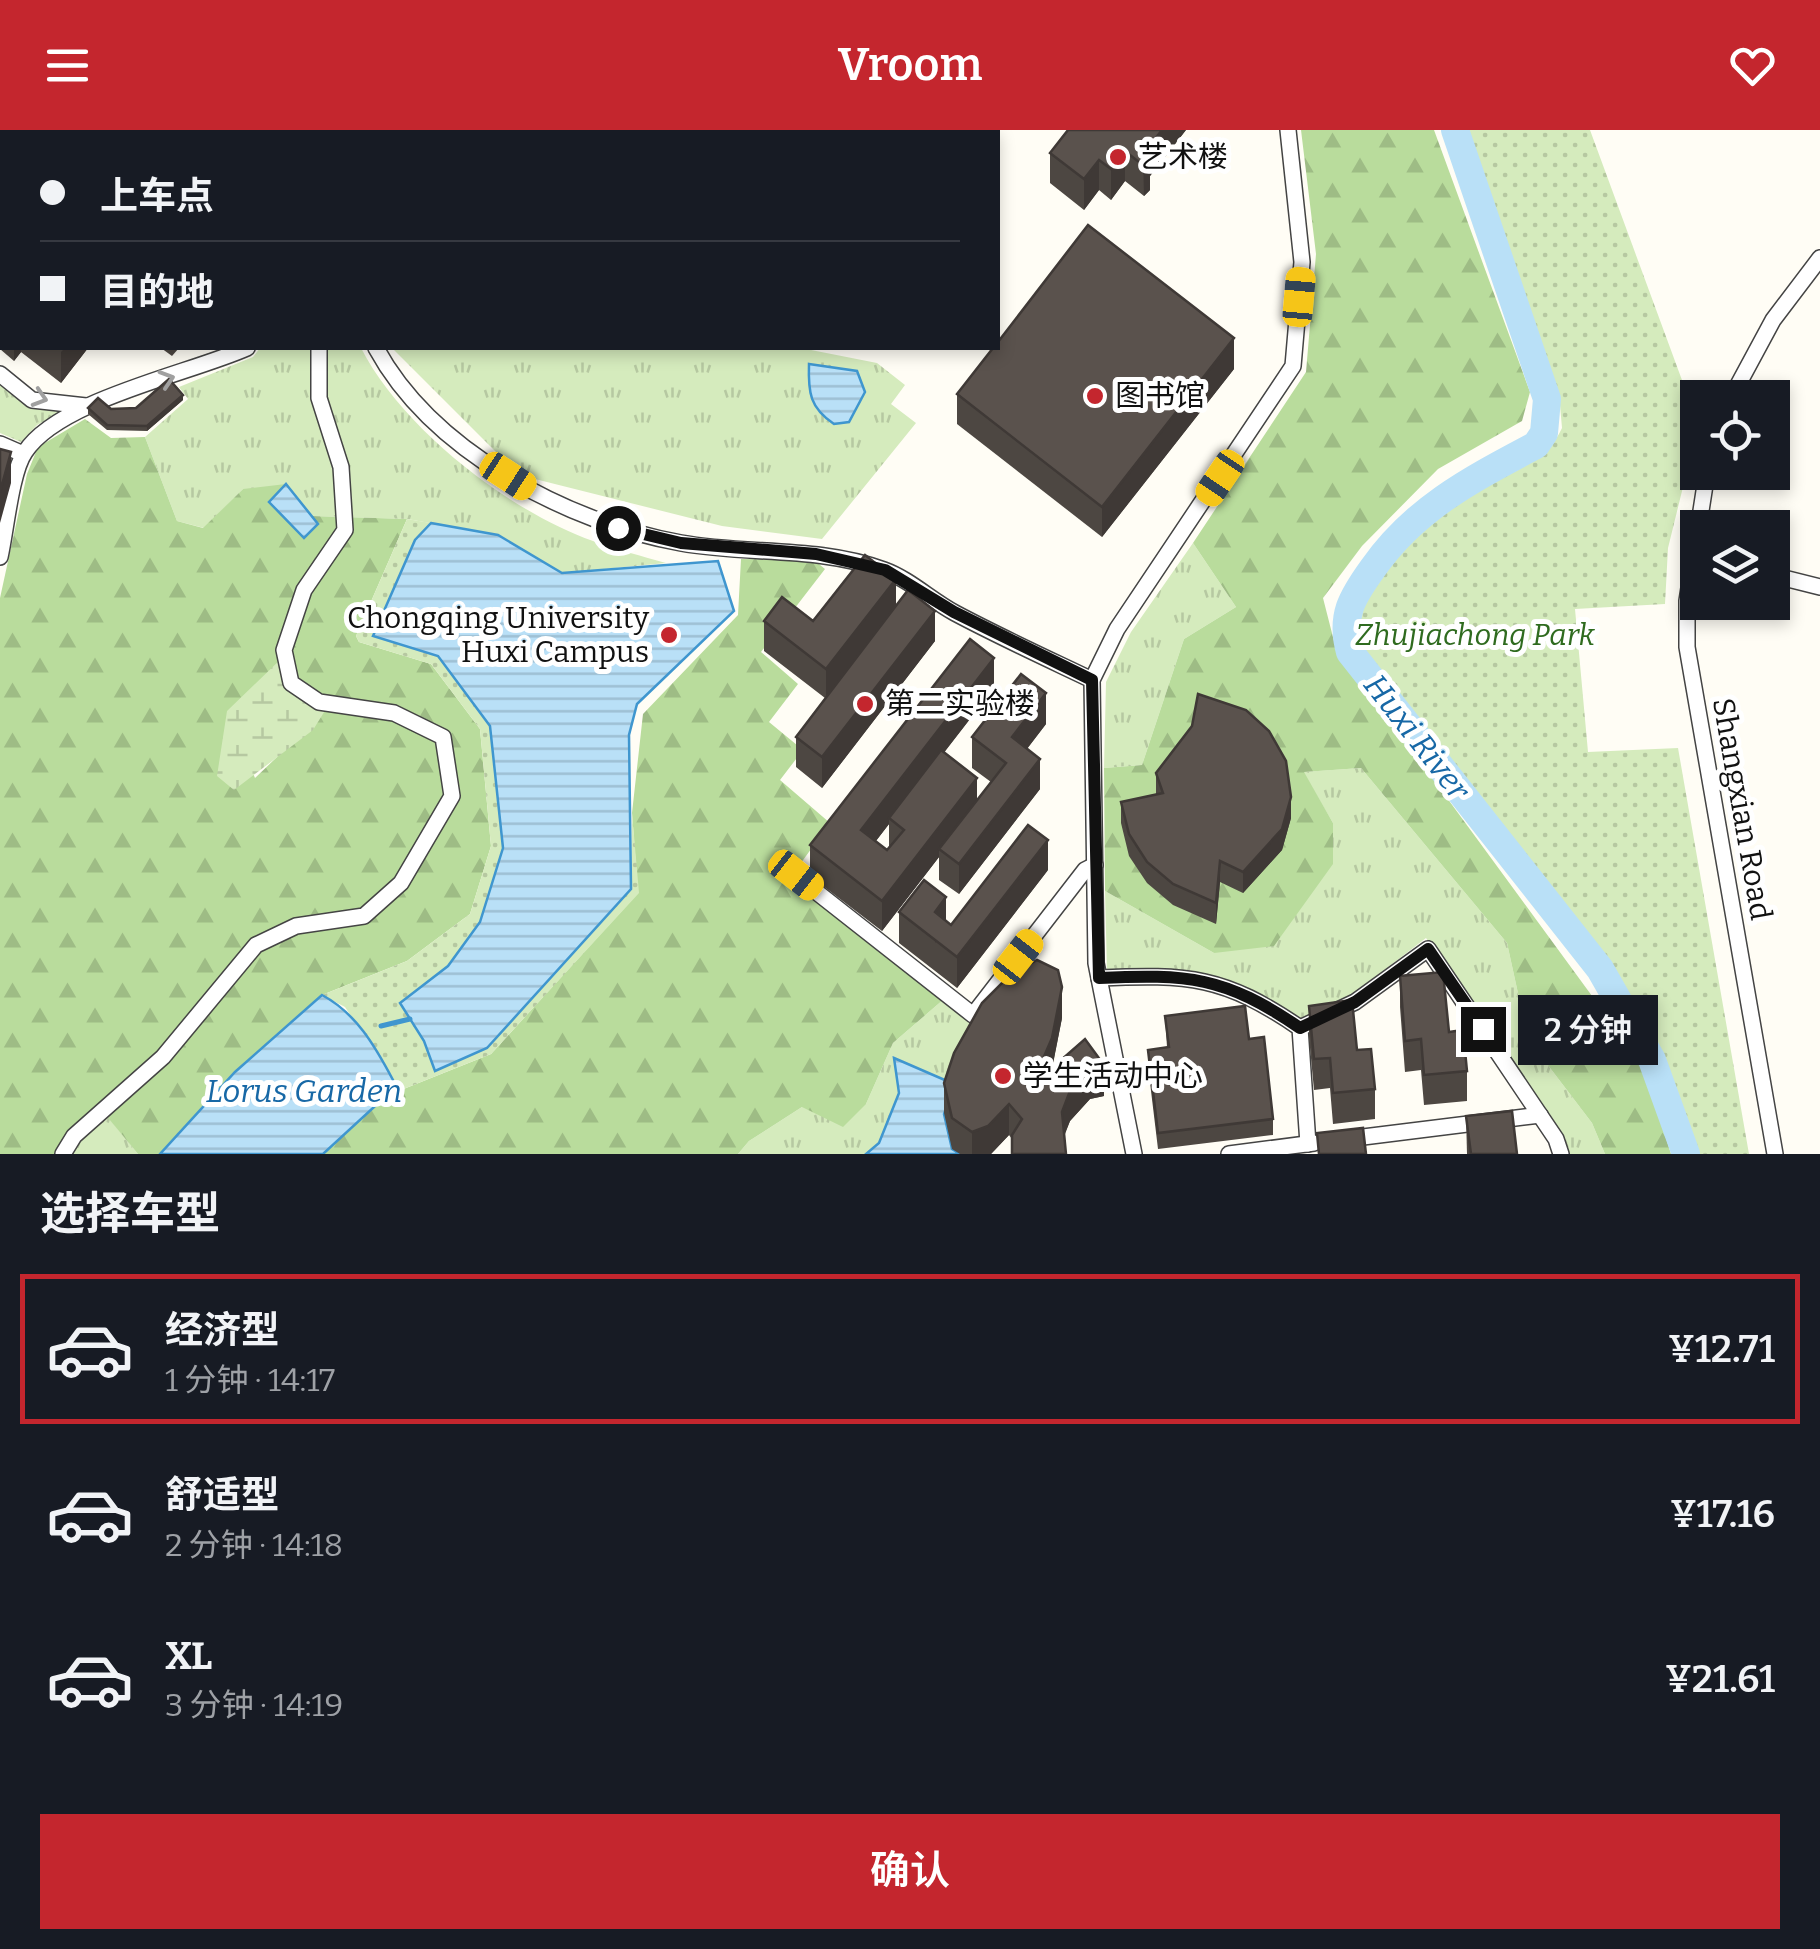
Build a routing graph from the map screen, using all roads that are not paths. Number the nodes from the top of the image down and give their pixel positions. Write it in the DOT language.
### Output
graph roads {
  1 [pos="1288,130"];
  2 [pos="1820,258"];
  3 [pos="241,350"];
  4 [pos="319,350"];
  5 [pos="377,350"];
  6 [pos="0,374"];
  7 [pos="1741,380"];
  8 [pos="86,406"];
  9 [pos="0,444"];
  10 [pos="23,454"];
  11 [pos="0,557"];
  12 [pos="1790,579"];
  13 [pos="1820,586"];
  14 [pos="1687,620"];
  15 [pos="1092,680"];
  16 [pos="1095,865"];
  17 [pos="796,875"];
  18 [pos="1099,978"];
  19 [pos="1300,1028"];
  20 [pos="1540,1115"];
  21 [pos="1308,1144"];
  22 [pos="63,1154"];
  23 [pos="1134,1154"];
  24 [pos="1229,1154"];
  25 [pos="1561,1154"];
  26 [pos="1775,1154"];
  1 -- 15 [label="street"];
  2 -- 7 [label="street"];
  8 -- 3 [label="street, one-way"];
  4 -- 22 [label="street"];
  5 -- 15 [label="street"];
  6 -- 8 [label="street, one-way"];
  8 -- 10 [label="street"];
  9 -- 10 [label="street"];
  10 -- 11 [label="street"];
  12 -- 13 [label="street"];
  14 -- 26 [label="street, Shangxian Road"];
  15 -- 16 [label="street"];
  16 -- 17 [label="street"];
  16 -- 18 [label="street"];
  18 -- 19 [label="street"];
  18 -- 23 [label="street"];
  19 -- 20 [label="street"];
  19 -- 21 [label="street"];
  20 -- 21 [label="street"];
  20 -- 25 [label="street"];
  21 -- 24 [label="street"];
}
